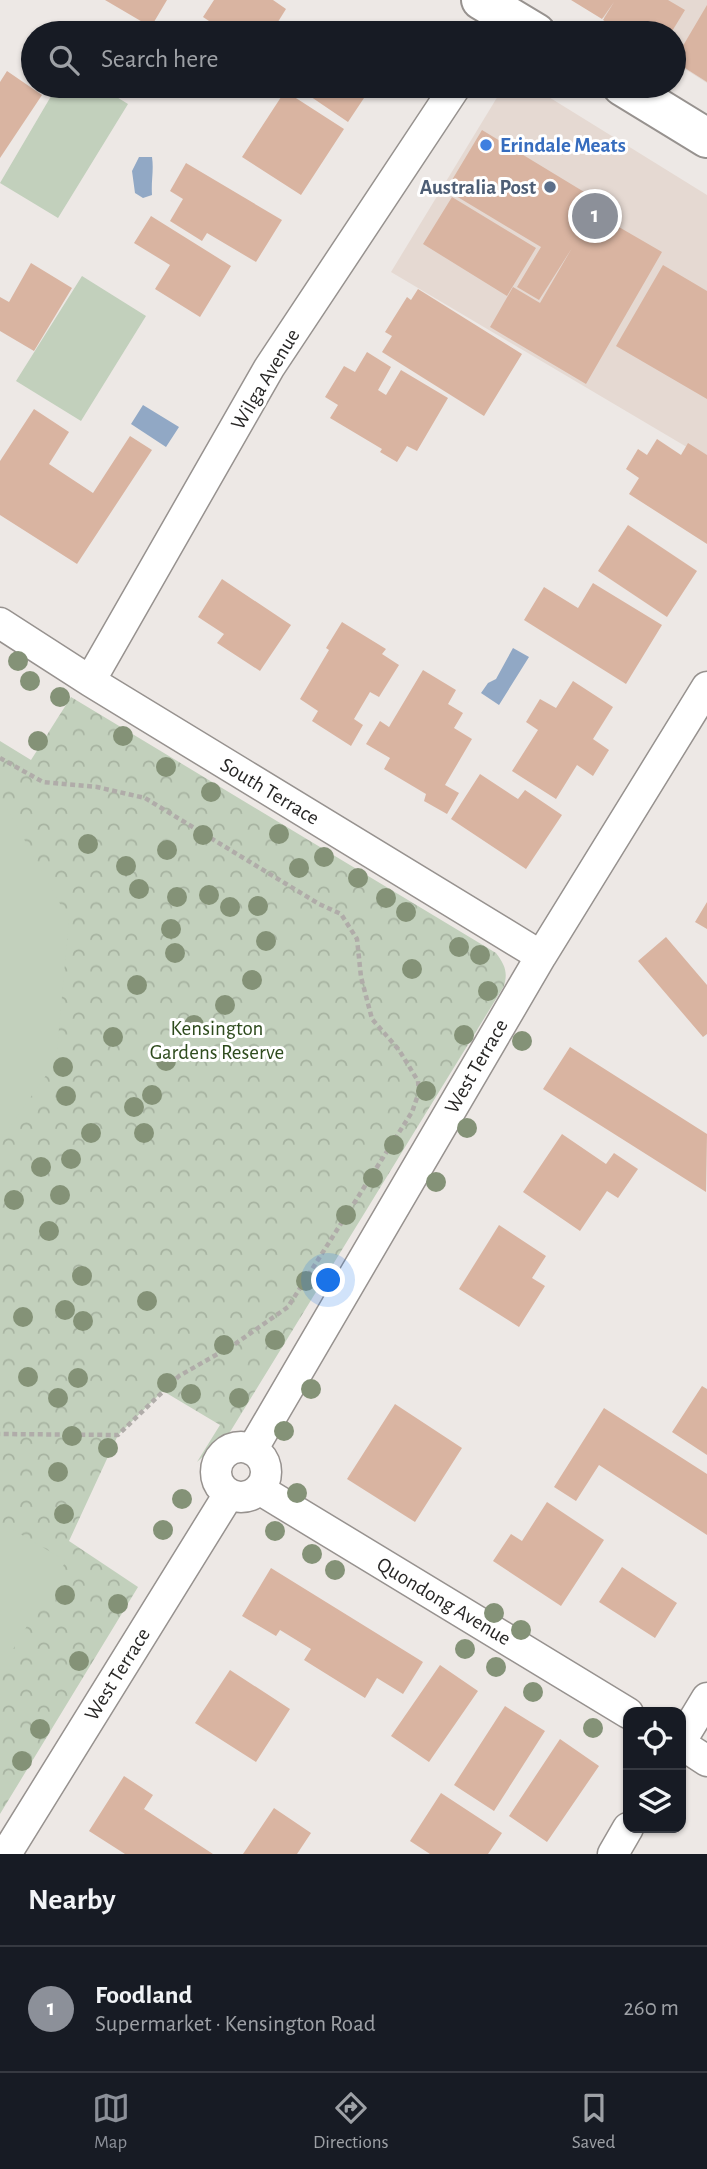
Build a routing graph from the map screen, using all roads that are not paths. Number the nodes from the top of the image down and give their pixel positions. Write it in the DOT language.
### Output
graph roads {
  1 [pos="448,98"];
  2 [pos="642,98"];
  3 [pos="707,138"];
  4 [pos="0,623"];
  5 [pos="90,681"];
  6 [pos="707,687"];
  7 [pos="541,956"];
  8 [pos="253,1450"];
  9 [pos="260,1489"];
  10 [pos="229,1493"];
  11 [pos="707,1698"];
  12 [pos="623,1710"];
  13 [pos="686,1734"];
  14 [pos="686,1746"];
  15 [pos="707,1761"];
  16 [pos="625,1833"];
  17 [pos="6,1854"];
  18 [pos="613,1854"];
  1 -- 5 [label="street, Wilga Avenue"];
  2 -- 3 [label="main road"];
  4 -- 5 [label="street, South Terrace"];
  5 -- 7 [label="street, South Terrace"];
  6 -- 7 [label="street, West Terrace"];
  7 -- 8 [label="street, West Terrace"];
  8 -- 9 [label="street"];
  8 -- 10 [label="street"];
  9 -- 10 [label="street"];
  9 -- 12 [label="street, Quondong Avenue"];
  10 -- 17 [label="street, West Terrace"];
  11 -- 13 [label="street"];
  14 -- 15 [label="street"];
  16 -- 18 [label="street"];
}
